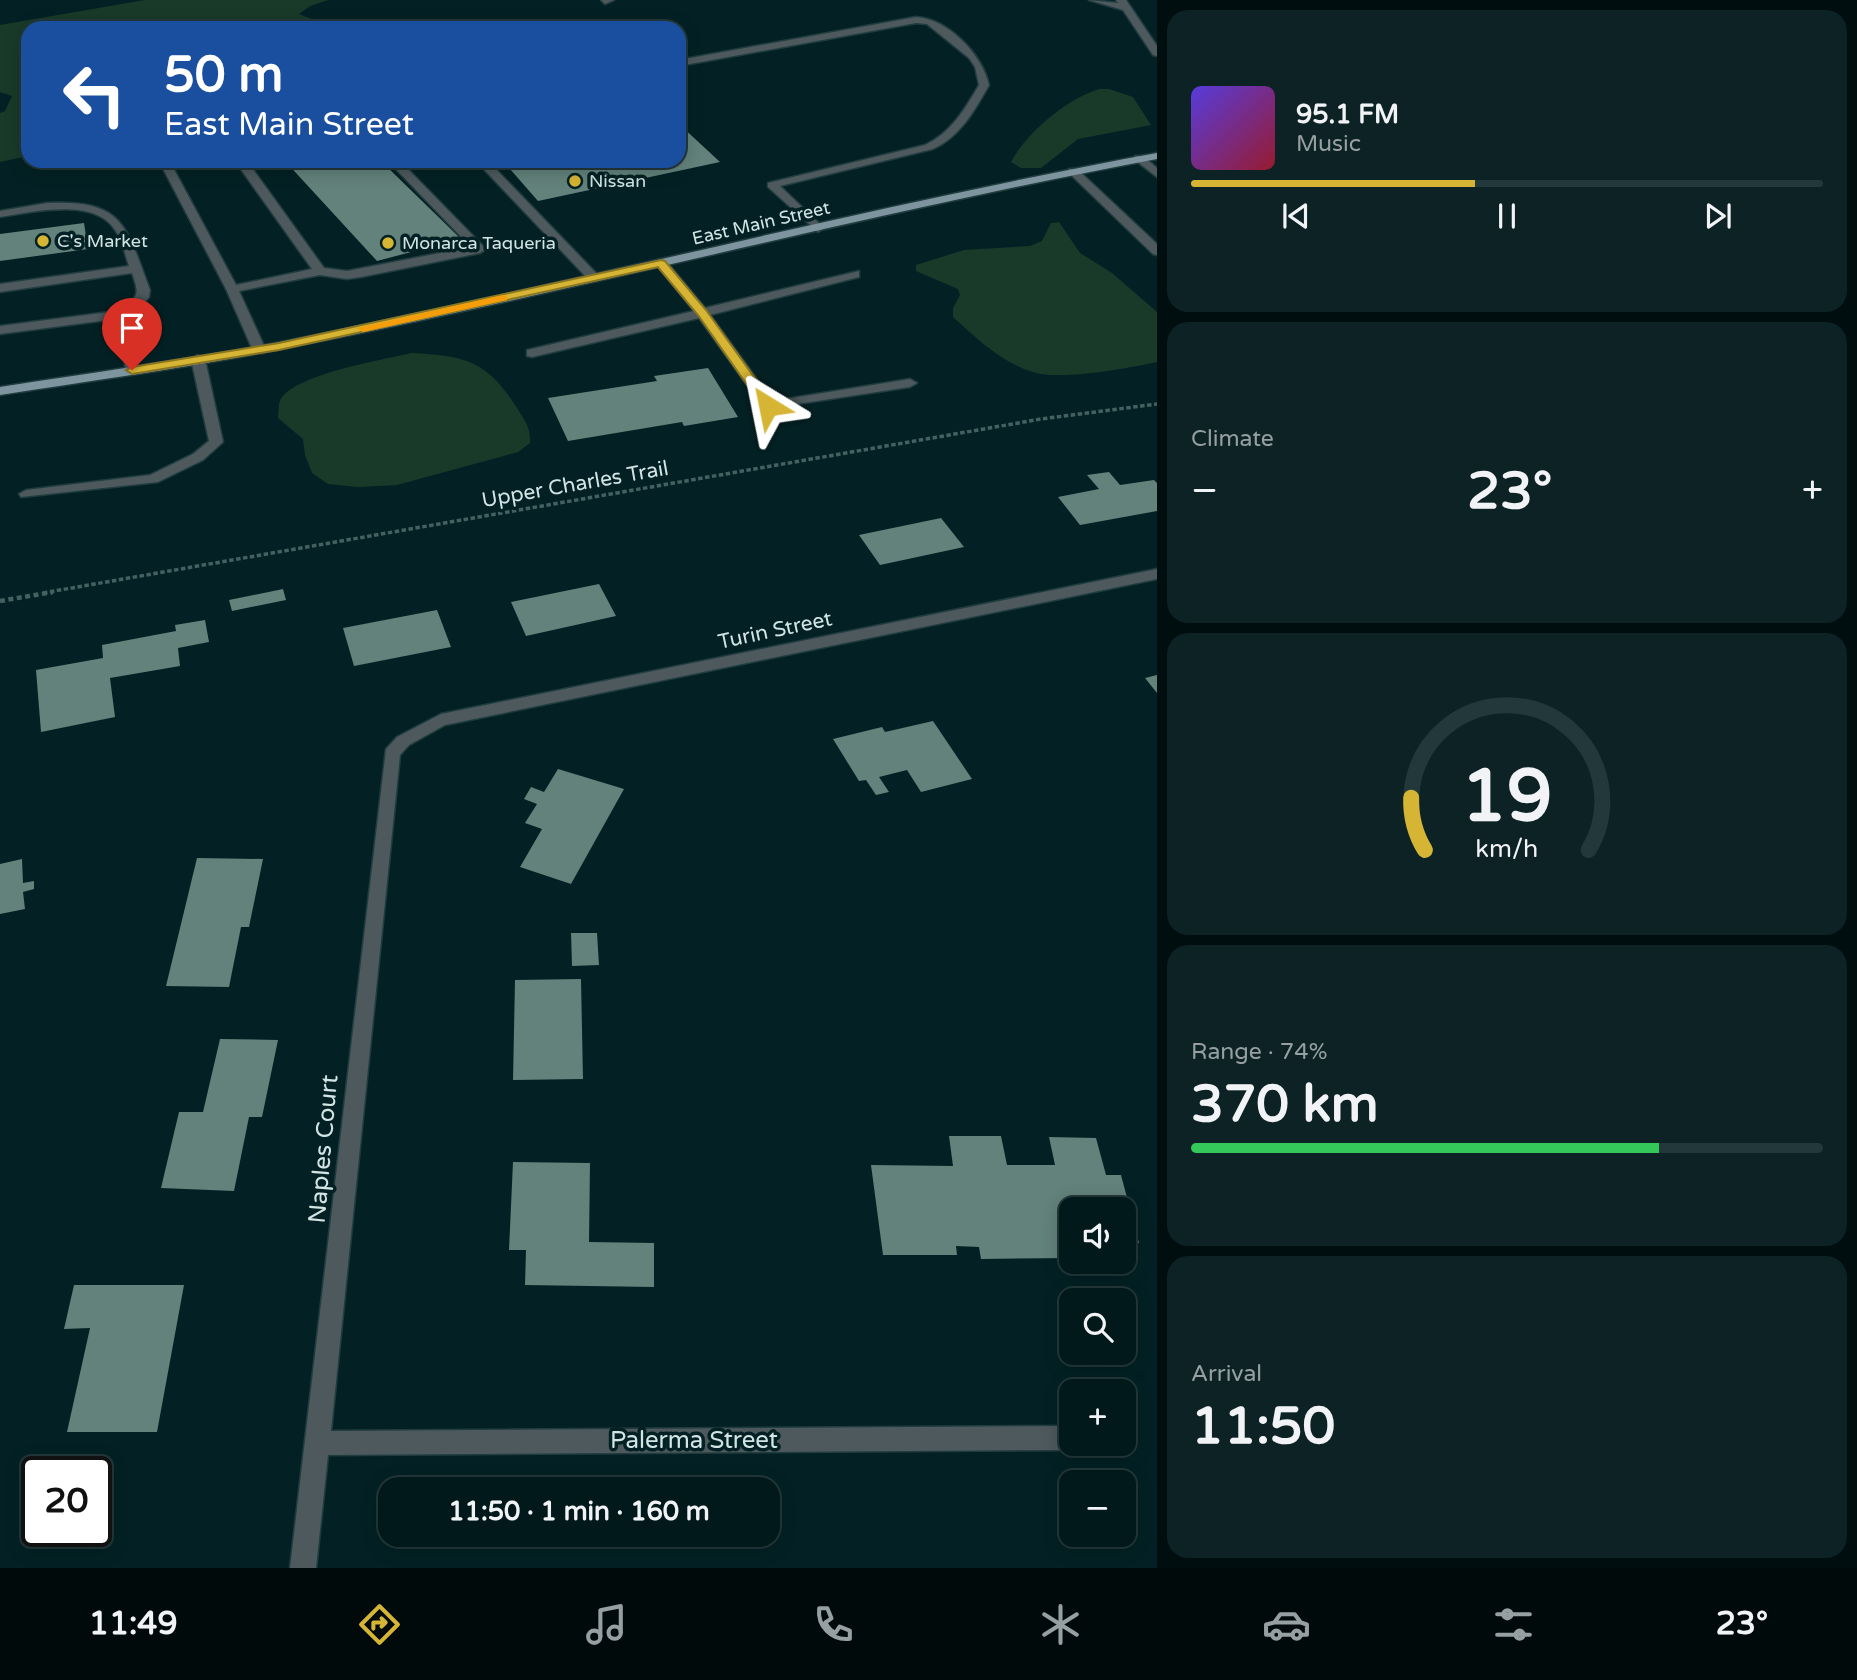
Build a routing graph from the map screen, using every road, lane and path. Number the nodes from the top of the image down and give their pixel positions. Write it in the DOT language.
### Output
graph roads {
  1 [pos="1094,0"];
  2 [pos="1122,4"];
  3 [pos="1157,53"];
  4 [pos="686,62"];
  5 [pos="1157,156"];
  6 [pos="1139,158"];
  7 [pos="168,168"];
  8 [pos="247,168"];
  9 [pos="401,168"];
  10 [pos="489,168"];
  11 [pos="1073,171"];
  12 [pos="1157,174"];
  13 [pos="0,214"];
  14 [pos="818,228"];
  15 [pos="1157,251"];
  16 [pos="661,263"];
  17 [pos="136,269"];
  18 [pos="320,271"];
  19 [pos="855,274"];
  20 [pos="594,278"];
  21 [pos="0,288"];
  22 [pos="232,289"];
  23 [pos="129,313"];
  24 [pos="702,313"];
  25 [pos="0,330"];
  26 [pos="259,350"];
  27 [pos="532,353"];
  28 [pos="198,359"];
  29 [pos="132,370"];
  30 [pos="910,383"];
  31 [pos="0,391"];
  32 [pos="1157,404"];
  33 [pos="26,495"];
  34 [pos="1157,574"];
  35 [pos="0,601"];
  36 [pos="405,740"];
  37 [pos="1059,1438"];
  38 [pos="318,1443"];
  39 [pos="303,1568"];
  1 -- 2 [label="street"];
  2 -- 3 [label="street"];
  4 -- 14 [label="street"];
  5 -- 6 [label="main road, East Main Street"];
  6 -- 11 [label="main road, East Main Street"];
  6 -- 12 [label="street"];
  7 -- 22 [label="street"];
  8 -- 18 [label="street"];
  9 -- 18 [label="street"];
  10 -- 20 [label="street"];
  11 -- 14 [label="main road, East Main Street"];
  11 -- 15 [label="street"];
  13 -- 17 [label="street"];
  14 -- 16 [label="main road, East Main Street"];
  16 -- 20 [label="main road, East Main Street"];
  16 -- 24 [label="street"];
  17 -- 21 [label="street"];
  17 -- 23 [label="street"];
  18 -- 22 [label="street"];
  19 -- 24 [label="street"];
  20 -- 26 [label="main road, East Main Street"];
  22 -- 26 [label="street"];
  23 -- 25 [label="street"];
  23 -- 29 [label="street"];
  24 -- 27 [label="street"];
  24 -- 30 [label="street"];
  26 -- 28 [label="main road, East Main Street"];
  28 -- 29 [label="main road, East Main Street"];
  28 -- 33 [label="street"];
  29 -- 31 [label="main road, East Main Street"];
  32 -- 35 [label="path, Upper Charles Trail"];
  34 -- 36 [label="street, Turin Street"];
  36 -- 38 [label="street, Naples Court"];
  37 -- 38 [label="street, Palerma Street"];
  38 -- 39 [label="street, Naples Court"];
}
